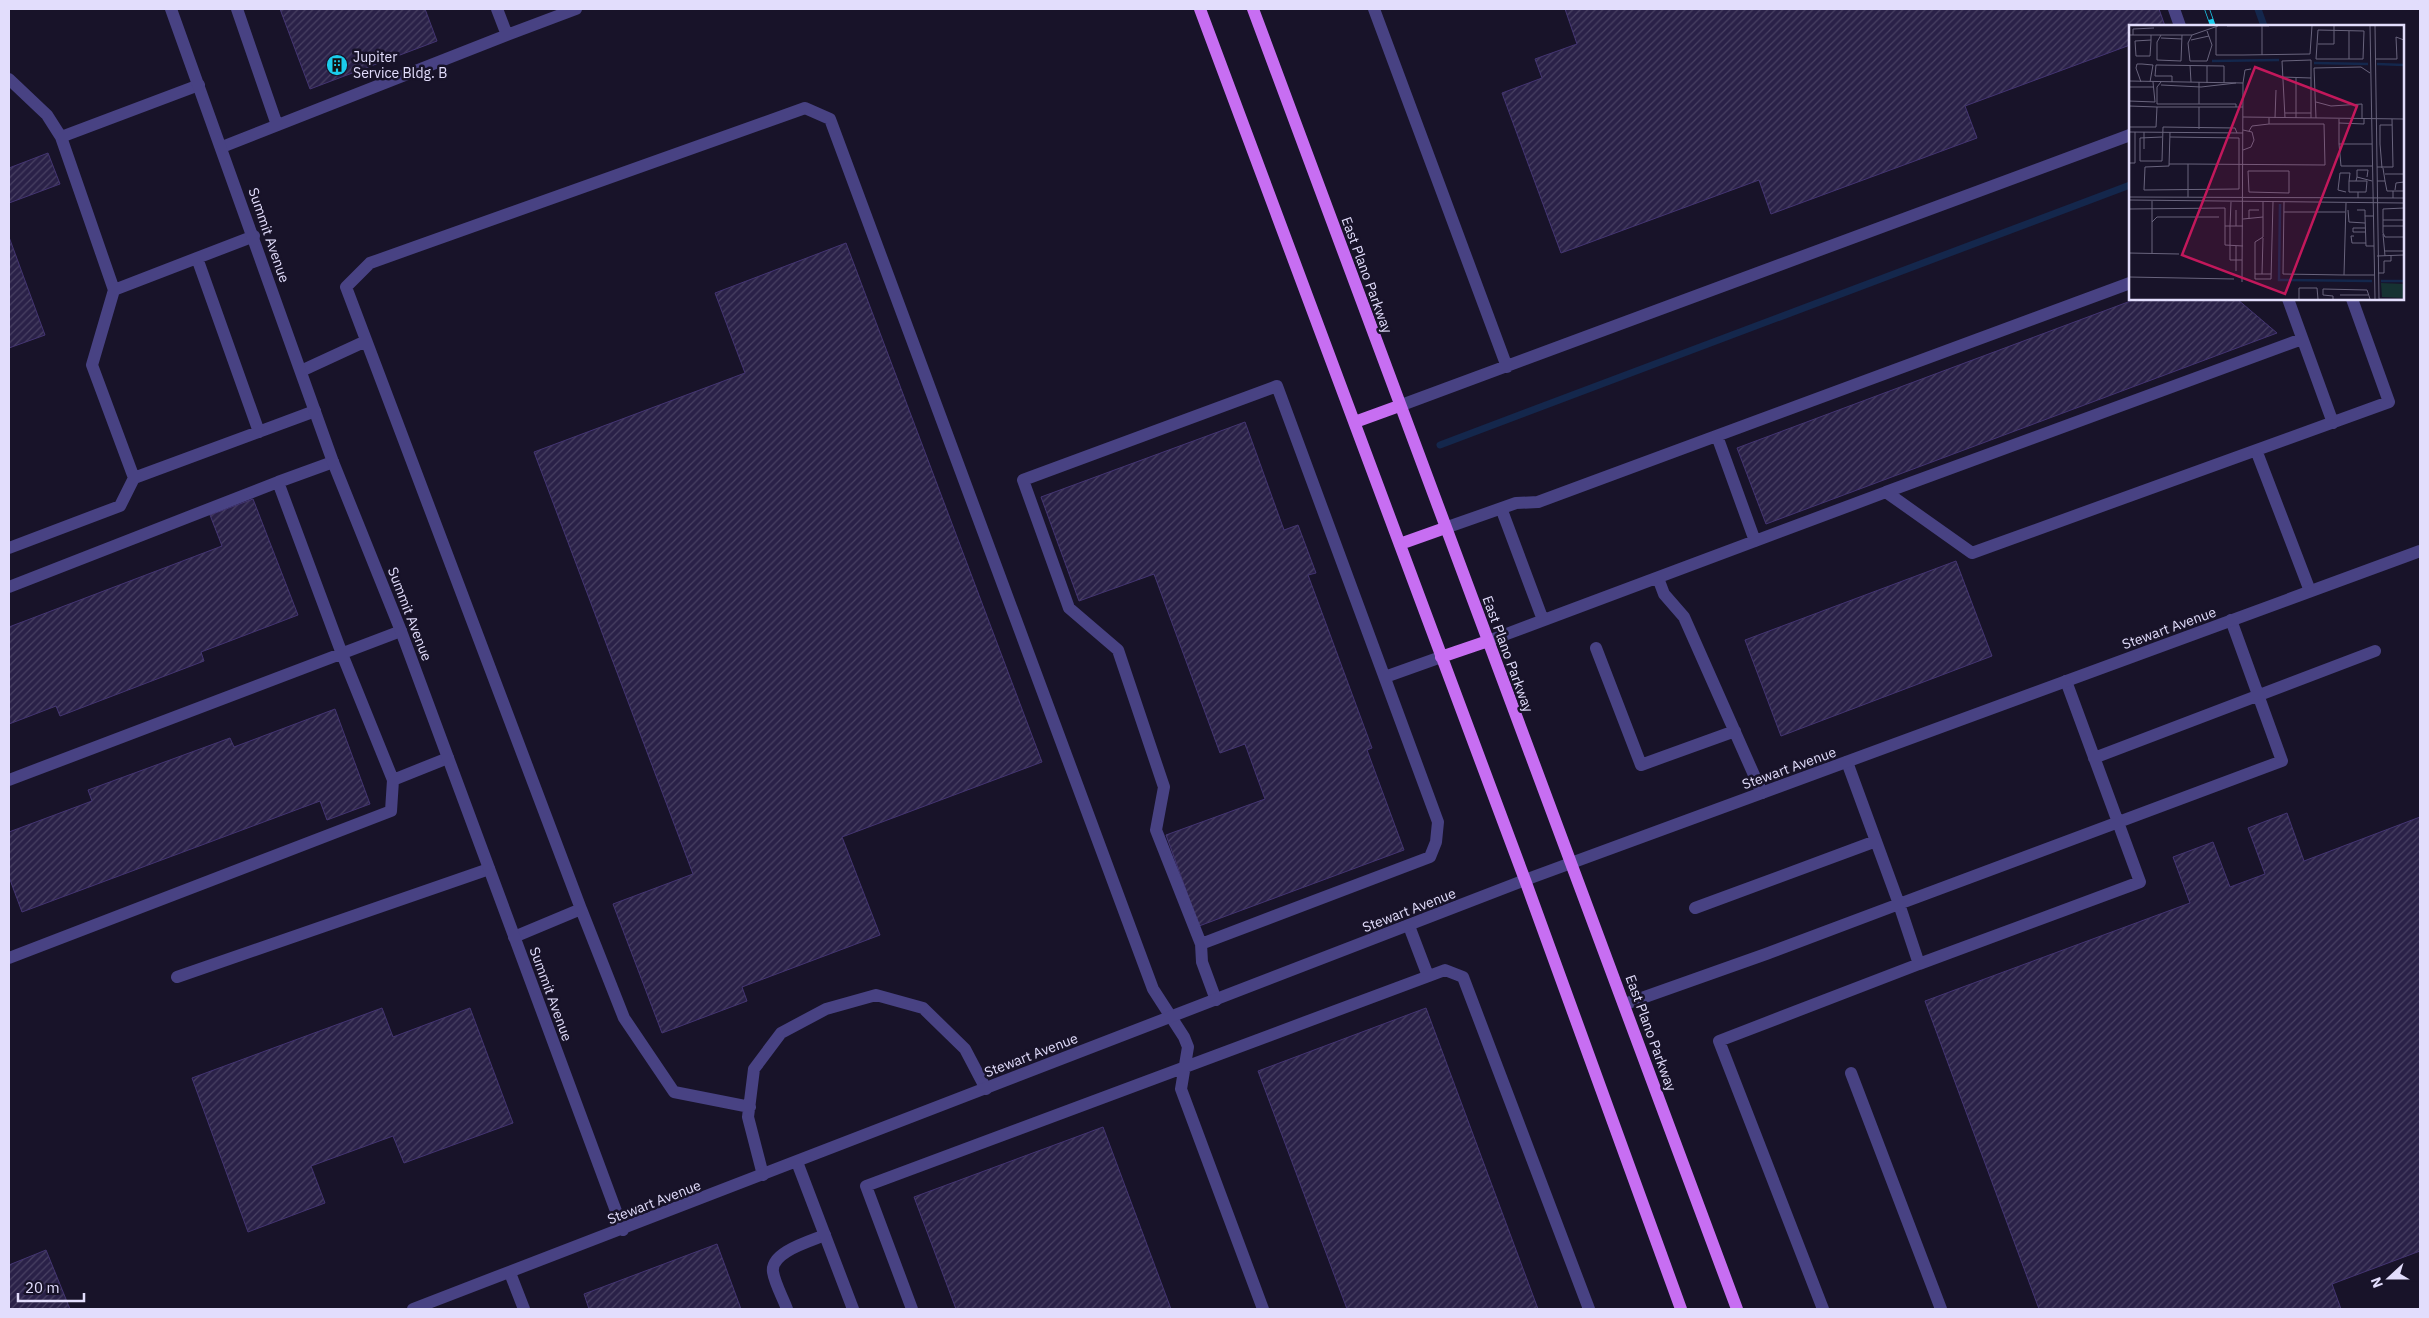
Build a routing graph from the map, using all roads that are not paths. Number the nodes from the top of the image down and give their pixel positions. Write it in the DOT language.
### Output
graph roads {
  1 [pos="171,9"];
  2 [pos="237,9"];
  3 [pos="497,9"];
  4 [pos="576,9"];
  5 [pos="1200,9"];
  6 [pos="1254,9"];
  7 [pos="1374,9"];
  8 [pos="2174,9"];
  9 [pos="2180,25"];
  10 [pos="507,35"];
  11 [pos="9,79"];
  12 [pos="199,85"];
  13 [pos="277,125"];
  14 [pos="2129,136"];
  15 [pos="61,137"];
  16 [pos="222,147"];
  17 [pos="254,236"];
  18 [pos="197,258"];
  19 [pos="2129,282"];
  20 [pos="114,290"];
  21 [pos="2288,300"];
  22 [pos="2352,300"];
  23 [pos="2302,339"];
  24 [pos="366,341"];
  25 [pos="1507,367"];
  26 [pos="301,371"];
  27 [pos="1399,406"];
  28 [pos="315,411"];
  29 [pos="1355,422"];
  30 [pos="2333,422"];
  31 [pos="259,432"];
  32 [pos="1717,436"];
  33 [pos="2256,450"];
  34 [pos="334,462"];
  35 [pos="134,478"];
  36 [pos="278,482"];
  37 [pos="1886,492"];
  38 [pos="1501,508"];
  39 [pos="1445,528"];
  40 [pos="1755,541"];
  41 [pos="1400,544"];
  42 [pos="9,548"];
  43 [pos="2420,551"];
  44 [pos="1658,578"];
  45 [pos="9,587"];
  46 [pos="2310,591"];
  47 [pos="1543,620"];
  48 [pos="2231,620"];
  49 [pos="401,631"];
  50 [pos="1488,641"];
  51 [pos="1596,648"];
  52 [pos="2375,651"];
  53 [pos="342,654"];
  54 [pos="1441,657"];
  55 [pos="1385,677"];
  56 [pos="2066,682"];
  57 [pos="2259,696"];
  58 [pos="1735,731"];
  59 [pos="448,758"];
  60 [pos="2094,758"];
  61 [pos="1847,762"];
  62 [pos="9,780"];
  63 [pos="393,780"];
  64 [pos="1762,793"];
  65 [pos="2118,822"];
  66 [pos="1876,841"];
  67 [pos="1570,864"];
  68 [pos="489,869"];
  69 [pos="1525,880"];
  70 [pos="1899,904"];
  71 [pos="1695,908"];
  72 [pos="580,909"];
  73 [pos="1409,926"];
  74 [pos="514,937"];
  75 [pos="1201,944"];
  76 [pos="9,958"];
  77 [pos="1919,964"];
  78 [pos="1428,976"];
  79 [pos="177,977"];
  80 [pos="1216,1000"];
  81 [pos="1625,1004"];
  82 [pos="1170,1018"];
  83 [pos="1184,1067"];
  84 [pos="1851,1073"];
  85 [pos="986,1089"];
  86 [pos="750,1107"];
  87 [pos="797,1162"];
  88 [pos="763,1175"];
  89 [pos="623,1230"];
  90 [pos="825,1235"];
  91 [pos="510,1273"];
  92 [pos="414,1309"];
  93 [pos="524,1309"];
  94 [pos="787,1309"];
  95 [pos="852,1309"];
  96 [pos="912,1309"];
  97 [pos="1263,1309"];
  98 [pos="1589,1309"];
  99 [pos="1681,1309"];
  100 [pos="1737,1309"];
  101 [pos="1823,1309"];
  102 [pos="1941,1309"];
  1 -- 12 [label="street, Summit Avenue"];
  2 -- 13 [label="street"];
  3 -- 10 [label="street"];
  4 -- 10 [label="street"];
  5 -- 29 [label="main road"];
  6 -- 27 [label="main road, East Plano Parkway"];
  7 -- 25 [label="street"];
  8 -- 9 [label="street"];
  10 -- 13 [label="street"];
  11 -- 15 [label="street"];
  12 -- 15 [label="street"];
  12 -- 16 [label="street, Summit Avenue"];
  13 -- 16 [label="street"];
  14 -- 25 [label="street"];
  15 -- 20 [label="street"];
  16 -- 17 [label="street, Summit Avenue"];
  17 -- 18 [label="street"];
  17 -- 26 [label="street, Summit Avenue"];
  18 -- 20 [label="street"];
  18 -- 31 [label="street"];
  19 -- 32 [label="street"];
  20 -- 35 [label="street"];
  21 -- 23 [label="street"];
  22 -- 30 [label="street"];
  23 -- 30 [label="street"];
  23 -- 37 [label="street"];
  24 -- 26 [label="street"];
  24 -- 72 [label="street"];
  24 -- 82 [label="street"];
  25 -- 27 [label="street"];
  26 -- 28 [label="street, Summit Avenue"];
  27 -- 29 [label="main road"];
  27 -- 39 [label="main road, East Plano Parkway"];
  28 -- 31 [label="street"];
  28 -- 34 [label="street, Summit Avenue"];
  29 -- 41 [label="main road"];
  30 -- 33 [label="street"];
  31 -- 35 [label="street"];
  32 -- 38 [label="street"];
  32 -- 40 [label="street"];
  33 -- 37 [label="street"];
  33 -- 46 [label="street"];
  34 -- 36 [label="street"];
  34 -- 49 [label="street, Summit Avenue"];
  35 -- 42 [label="street"];
  36 -- 45 [label="street"];
  36 -- 53 [label="street"];
  37 -- 40 [label="street"];
  38 -- 39 [label="street"];
  38 -- 47 [label="street"];
  39 -- 41 [label="main road"];
  39 -- 50 [label="main road, East Plano Parkway"];
  40 -- 44 [label="street"];
  41 -- 54 [label="main road"];
  43 -- 46 [label="street, Stewart Avenue"];
  44 -- 47 [label="street"];
  44 -- 58 [label="street"];
  46 -- 48 [label="street, Stewart Avenue"];
  47 -- 50 [label="street"];
  48 -- 56 [label="street, Stewart Avenue"];
  48 -- 57 [label="street"];
  49 -- 53 [label="street"];
  49 -- 59 [label="street, Summit Avenue"];
  50 -- 54 [label="main road"];
  50 -- 67 [label="main road, East Plano Parkway"];
  51 -- 58 [label="street"];
  52 -- 57 [label="street"];
  53 -- 62 [label="street"];
  53 -- 63 [label="street"];
  54 -- 55 [label="street"];
  54 -- 69 [label="main road"];
  55 -- 75 [label="street"];
  55 -- 75 [label="street"];
  56 -- 60 [label="street"];
  56 -- 61 [label="street, Stewart Avenue"];
  57 -- 60 [label="street"];
  57 -- 65 [label="street"];
  58 -- 64 [label="street"];
  59 -- 63 [label="street"];
  59 -- 68 [label="street, Summit Avenue"];
  60 -- 65 [label="street"];
  61 -- 64 [label="street, Stewart Avenue"];
  61 -- 66 [label="street"];
  63 -- 76 [label="street"];
  64 -- 67 [label="street, Stewart Avenue"];
  65 -- 70 [label="street"];
  65 -- 77 [label="street"];
  66 -- 70 [label="street"];
  66 -- 71 [label="street"];
  67 -- 69 [label="street, Stewart Avenue"];
  67 -- 81 [label="main road, East Plano Parkway"];
  68 -- 74 [label="street, Summit Avenue"];
  68 -- 79 [label="street"];
  69 -- 73 [label="street, Stewart Avenue"];
  69 -- 99 [label="main road"];
  70 -- 77 [label="street"];
  70 -- 81 [label="street"];
  72 -- 74 [label="street"];
  72 -- 86 [label="street"];
  73 -- 78 [label="street"];
  73 -- 80 [label="street, Stewart Avenue"];
  74 -- 89 [label="street, Summit Avenue"];
  75 -- 80 [label="street"];
  77 -- 101 [label="street"];
  78 -- 83 [label="street"];
  78 -- 98 [label="street"];
  80 -- 82 [label="street, Stewart Avenue"];
  81 -- 100 [label="main road, East Plano Parkway"];
  82 -- 83 [label="street"];
  82 -- 85 [label="street, Stewart Avenue"];
  83 -- 96 [label="street"];
  83 -- 97 [label="street"];
  84 -- 102 [label="street"];
  85 -- 86 [label="street"];
  85 -- 87 [label="street, Stewart Avenue"];
  86 -- 88 [label="street"];
  87 -- 88 [label="street, Stewart Avenue"];
  87 -- 90 [label="street"];
  88 -- 89 [label="street, Stewart Avenue"];
  89 -- 91 [label="street, Stewart Avenue"];
  90 -- 94 [label="street"];
  90 -- 95 [label="street"];
  91 -- 92 [label="street, Stewart Avenue"];
  91 -- 93 [label="street"];
}
